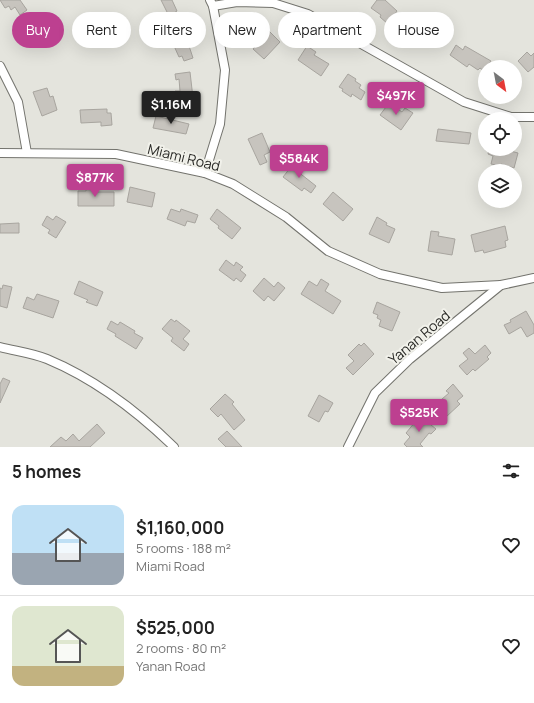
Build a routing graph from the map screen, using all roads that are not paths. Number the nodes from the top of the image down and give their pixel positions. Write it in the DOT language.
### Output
graph roads {
  1 [pos="212,3"];
  2 [pos="0,66"];
  3 [pos="534,117"];
  4 [pos="0,153"];
  5 [pos="27,153"];
  6 [pos="206,173"];
  7 [pos="534,278"];
  8 [pos="501,285"];
  9 [pos="0,347"];
  10 [pos="174,447"];
  11 [pos="348,447"];
  1 -- 3 [label="street"];
  1 -- 6 [label="street"];
  2 -- 5 [label="street"];
  4 -- 5 [label="street, Miami Road"];
  5 -- 6 [label="street, Miami Road"];
  6 -- 8 [label="street, Miami Road"];
  7 -- 8 [label="street, Yanan Road"];
  8 -- 11 [label="street, Yanan Road"];
  9 -- 10 [label="street"];
}
